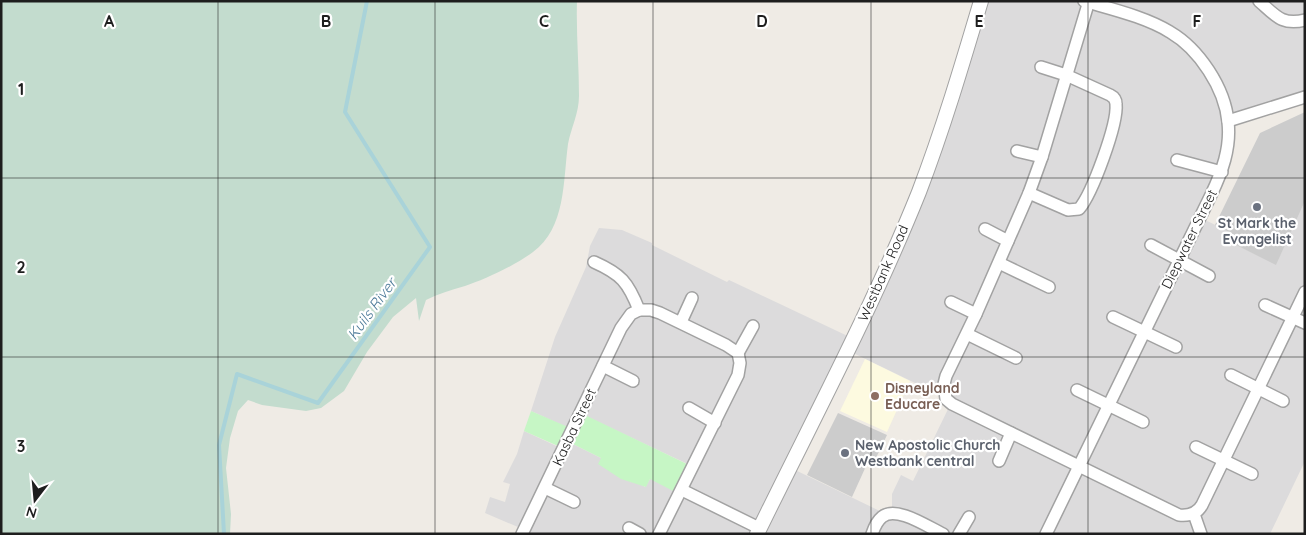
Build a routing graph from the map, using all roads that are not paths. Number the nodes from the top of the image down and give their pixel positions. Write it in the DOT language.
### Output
graph roads {
  1 [pos="981,1"];
  2 [pos="1260,1"];
  3 [pos="1087,2"];
  4 [pos="1305,20"];
  5 [pos="1041,67"];
  6 [pos="1066,75"];
  7 [pos="1305,97"];
  8 [pos="1228,122"];
  9 [pos="1017,151"];
  10 [pos="1042,157"];
  11 [pos="1177,160"];
  12 [pos="1222,172"];
  13 [pos="1030,192"];
  14 [pos="985,228"];
  15 [pos="1008,240"];
  16 [pos="1151,244"];
  17 [pos="1180,260"];
  18 [pos="594,262"];
  19 [pos="999,263"];
  20 [pos="1209,276"];
  21 [pos="1049,287"];
  22 [pos="1305,292"];
  23 [pos="692,298"];
  24 [pos="951,302"];
  25 [pos="1265,305"];
  26 [pos="639,310"];
  27 [pos="976,314"];
  28 [pos="1113,317"];
  29 [pos="1292,318"];
  30 [pos="681,322"];
  31 [pos="1305,324"];
  32 [pos="753,326"];
  33 [pos="1144,332"];
  34 [pos="967,334"];
  35 [pos="1176,347"];
  36 [pos="738,354"];
  37 [pos="1016,358"];
  38 [pos="603,366"];
  39 [pos="1231,375"];
  40 [pos="634,381"];
  41 [pos="1258,388"];
  42 [pos="1077,390"];
  43 [pos="1283,401"];
  44 [pos="1109,405"];
  45 [pos="689,408"];
  46 [pos="1143,422"];
  47 [pos="715,423"];
  48 [pos="1011,433"];
  49 [pos="1196,447"];
  50 [pos="1224,460"];
  51 [pos="999,461"];
  52 [pos="1079,466"];
  53 [pos="1252,474"];
  54 [pos="544,488"];
  55 [pos="682,490"];
  56 [pos="574,502"];
  57 [pos="1194,514"];
  58 [pos="968,517"];
  59 [pos="629,528"];
  60 [pos="758,531"];
  61 [pos="522,534"];
  62 [pos="640,534"];
  63 [pos="659,534"];
  64 [pos="872,534"];
  65 [pos="942,534"];
  66 [pos="960,534"];
  67 [pos="1046,534"];
  68 [pos="1201,534"];
  1 -- 60 [label="street, Westbank Road"];
  2 -- 4 [label="street"];
  3 -- 6 [label="street"];
  3 -- 8 [label="street, Diepwater Street"];
  5 -- 6 [label="street"];
  6 -- 10 [label="street"];
  6 -- 13 [label="street"];
  7 -- 8 [label="street"];
  8 -- 12 [label="street, Diepwater Street"];
  9 -- 10 [label="street"];
  10 -- 13 [label="street"];
  11 -- 12 [label="street"];
  12 -- 17 [label="street, Diepwater Street"];
  13 -- 15 [label="street"];
  14 -- 15 [label="street"];
  15 -- 19 [label="street"];
  16 -- 17 [label="street"];
  17 -- 20 [label="street"];
  17 -- 33 [label="street, Diepwater Street"];
  18 -- 26 [label="street"];
  19 -- 21 [label="street"];
  19 -- 27 [label="street"];
  22 -- 29 [label="street"];
  23 -- 30 [label="street"];
  24 -- 27 [label="street"];
  25 -- 29 [label="street"];
  26 -- 30 [label="street"];
  26 -- 38 [label="street, Kasba Street"];
  27 -- 34 [label="street"];
  28 -- 33 [label="street"];
  29 -- 31 [label="street"];
  29 -- 41 [label="street"];
  30 -- 36 [label="street"];
  32 -- 36 [label="street"];
  33 -- 35 [label="street"];
  33 -- 44 [label="street, Diepwater Street"];
  34 -- 37 [label="street"];
  34 -- 48 [label="street"];
  36 -- 47 [label="street"];
  38 -- 40 [label="street"];
  38 -- 54 [label="street, Kasba Street"];
  39 -- 41 [label="street"];
  41 -- 43 [label="street"];
  41 -- 50 [label="street"];
  42 -- 44 [label="street"];
  44 -- 46 [label="street"];
  44 -- 52 [label="street, Diepwater Street"];
  45 -- 47 [label="street"];
  47 -- 55 [label="street"];
  48 -- 51 [label="street"];
  48 -- 52 [label="street"];
  49 -- 50 [label="street"];
  50 -- 53 [label="street"];
  50 -- 57 [label="street"];
  52 -- 57 [label="street"];
  52 -- 67 [label="street, Diepwater Street"];
  54 -- 56 [label="street"];
  54 -- 61 [label="street, Kasba Street"];
  55 -- 60 [label="street"];
  55 -- 63 [label="street"];
  57 -- 68 [label="street"];
  58 -- 66 [label="street"];
  59 -- 62 [label="street"];
  64 -- 65 [label="street"];
}
